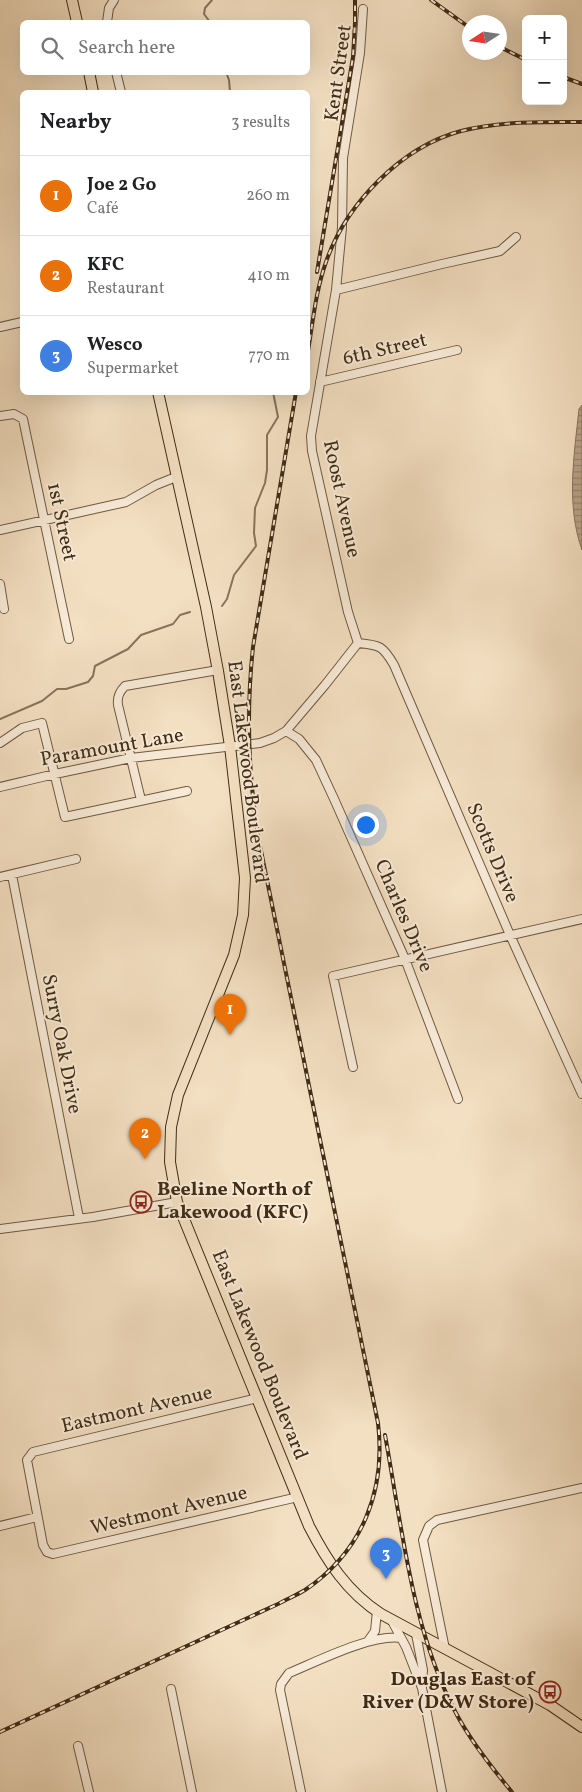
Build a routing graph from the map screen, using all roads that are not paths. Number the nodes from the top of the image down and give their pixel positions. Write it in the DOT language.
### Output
graph roads {
  1 [pos="72,0"];
  2 [pos="114,0"];
  3 [pos="363,9"];
  4 [pos="77,20"];
  5 [pos="107,20"];
  6 [pos="90,75"];
  7 [pos="117,75"];
  8 [pos="93,90"];
  9 [pos="120,90"];
  10 [pos="516,237"];
  11 [pos="336,290"];
  12 [pos="20,322"];
  13 [pos="0,327"];
  14 [pos="457,350"];
  15 [pos="320,382"];
  16 [pos="159,395"];
  17 [pos="0,416"];
  18 [pos="176,477"];
  19 [pos="43,520"];
  20 [pos="0,530"];
  21 [pos="0,584"];
  22 [pos="4,609"];
  23 [pos="69,639"];
  24 [pos="358,643"];
  25 [pos="218,670"];
  26 [pos="286,731"];
  27 [pos="0,743"];
  28 [pos="230,746"];
  29 [pos="131,758"];
  30 [pos="55,774"];
  31 [pos="0,787"];
  32 [pos="187,791"];
  33 [pos="141,800"];
  34 [pos="76,859"];
  35 [pos="12,875"];
  36 [pos="0,877"];
  37 [pos="582,919"];
  38 [pos="510,936"];
  39 [pos="405,959"];
  40 [pos="353,1067"];
  41 [pos="582,1094"];
  42 [pos="458,1099"];
  43 [pos="177,1202"];
  44 [pos="79,1218"];
  45 [pos="0,1229"];
  46 [pos="258,1398"];
  47 [pos="582,1488"];
  48 [pos="298,1497"];
  49 [pos="37,1517"];
  50 [pos="0,1526"];
  51 [pos="377,1611"];
  52 [pos="396,1623"];
  53 [pos="416,1634"];
  54 [pos="401,1638"];
  55 [pos="368,1642"];
  56 [pos="445,1649"];
  57 [pos="422,1688"];
  58 [pos="171,1689"];
  59 [pos="582,1727"];
  60 [pos="78,1746"];
  61 [pos="89,1792"];
  62 [pos="192,1792"];
  63 [pos="301,1792"];
  64 [pos="442,1792"];
  1 -- 4 [label="main road"];
  2 -- 5 [label="street"];
  3 -- 11 [label="street, Kent Street"];
  6 -- 8 [label="main road"];
  7 -- 9 [label="street"];
  10 -- 11 [label="street"];
  11 -- 15 [label="street, Roost Avenue"];
  12 -- 13 [label="street"];
  14 -- 15 [label="street, 6th Street"];
  15 -- 24 [label="street, Roost Avenue"];
  16 -- 18 [label="main road, East Lakewood Boulevard"];
  17 -- 19 [label="street, 1st Street"];
  18 -- 19 [label="street"];
  18 -- 25 [label="main road, East Lakewood Boulevard"];
  19 -- 20 [label="street"];
  19 -- 23 [label="street, 1st Street"];
  21 -- 22 [label="street"];
  24 -- 26 [label="street"];
  24 -- 38 [label="street, Scotts Drive"];
  25 -- 28 [label="main road, East Lakewood Boulevard"];
  25 -- 29 [label="street"];
  26 -- 28 [label="street"];
  26 -- 39 [label="street, Charles Drive"];
  27 -- 30 [label="street"];
  28 -- 29 [label="street, Paramount Lane"];
  28 -- 43 [label="main road, East Lakewood Boulevard"];
  29 -- 30 [label="street, Paramount Lane"];
  29 -- 33 [label="street"];
  30 -- 31 [label="street, Paramount Lane"];
  30 -- 33 [label="street"];
  32 -- 33 [label="street"];
  34 -- 35 [label="street"];
  35 -- 36 [label="street"];
  35 -- 44 [label="street, Surry Oak Drive"];
  37 -- 38 [label="street"];
  38 -- 39 [label="street"];
  38 -- 41 [label="street, Scotts Drive"];
  39 -- 40 [label="street"];
  39 -- 42 [label="street, Charles Drive"];
  43 -- 44 [label="street"];
  43 -- 46 [label="main road, East Lakewood Boulevard"];
  44 -- 45 [label="street"];
  46 -- 48 [label="main road, East Lakewood Boulevard"];
  46 -- 49 [label="street, Eastmont Avenue"];
  47 -- 56 [label="street"];
  48 -- 49 [label="street, Westmont Avenue"];
  48 -- 51 [label="main road, East Lakewood Boulevard"];
  49 -- 50 [label="street"];
  51 -- 52 [label="main road, East Lakewood Boulevard"];
  51 -- 55 [label="street"];
  52 -- 53 [label="main road, East Lakewood Boulevard"];
  52 -- 54 [label="street"];
  53 -- 56 [label="main road, East Lakewood Boulevard"];
  53 -- 57 [label="street"];
  54 -- 55 [label="street"];
  54 -- 57 [label="street"];
  55 -- 63 [label="street"];
  56 -- 59 [label="main road, East Lakewood Boulevard"];
  57 -- 64 [label="street"];
  58 -- 62 [label="street"];
  60 -- 61 [label="street"];
}
